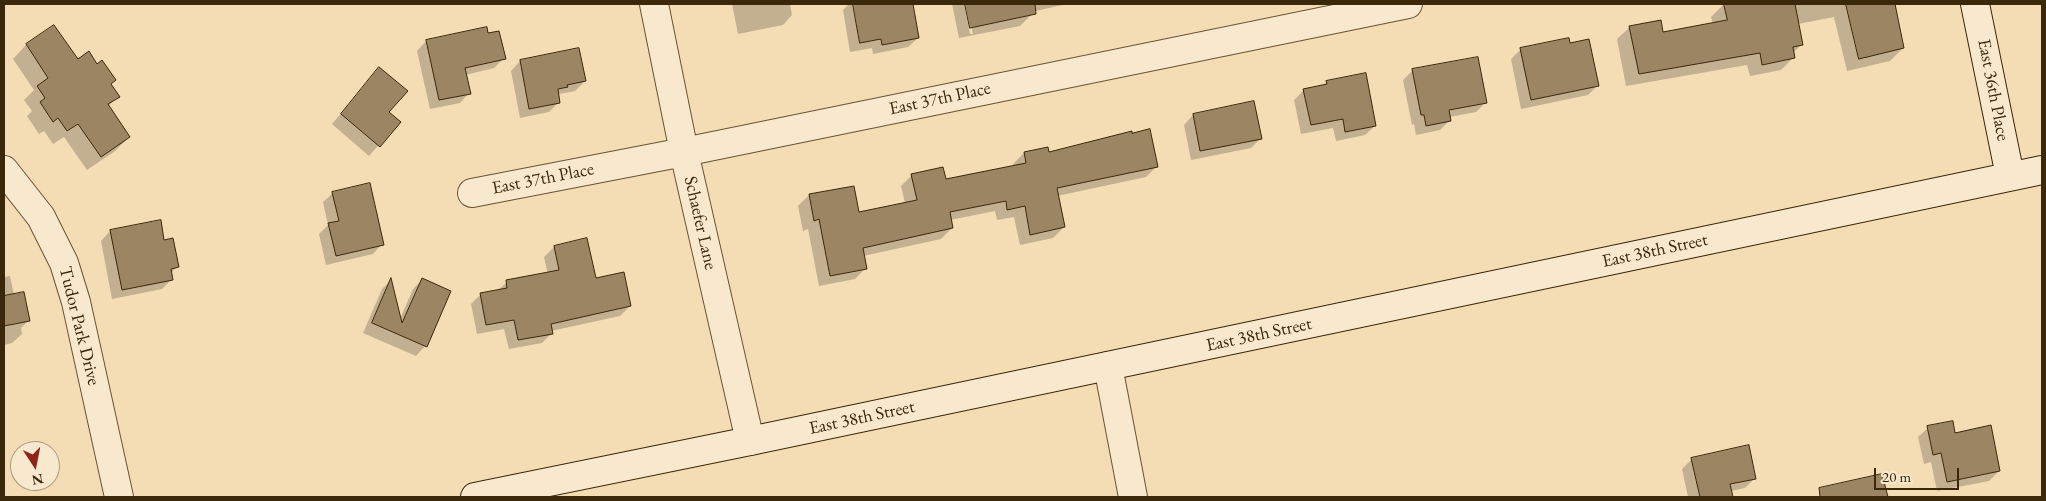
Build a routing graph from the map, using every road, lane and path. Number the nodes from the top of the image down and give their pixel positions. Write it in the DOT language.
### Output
graph roads {
  1 [pos="654,4"];
  2 [pos="1408,4"];
  3 [pos="1975,4"];
  4 [pos="684,152"];
  5 [pos="4,170"];
  6 [pos="2042,170"];
  7 [pos="2010,176"];
  8 [pos="472,192"];
  9 [pos="1108,366"];
  10 [pos="750,442"];
  11 [pos="119,497"];
  12 [pos="475,497"];
  13 [pos="1133,497"];
  1 -- 4 [label="street, Schaefer Lane"];
  2 -- 4 [label="street, East 37th Place"];
  3 -- 7 [label="street, East 36th Place"];
  4 -- 8 [label="street, East 37th Place"];
  4 -- 10 [label="street, Schaefer Lane"];
  5 -- 11 [label="street, Tudor Park Drive"];
  6 -- 7 [label="street, East 38th Street"];
  7 -- 9 [label="street, East 38th Street"];
  9 -- 10 [label="street, East 38th Street"];
  9 -- 13 [label="street"];
  10 -- 12 [label="street, East 38th Street"];
}
